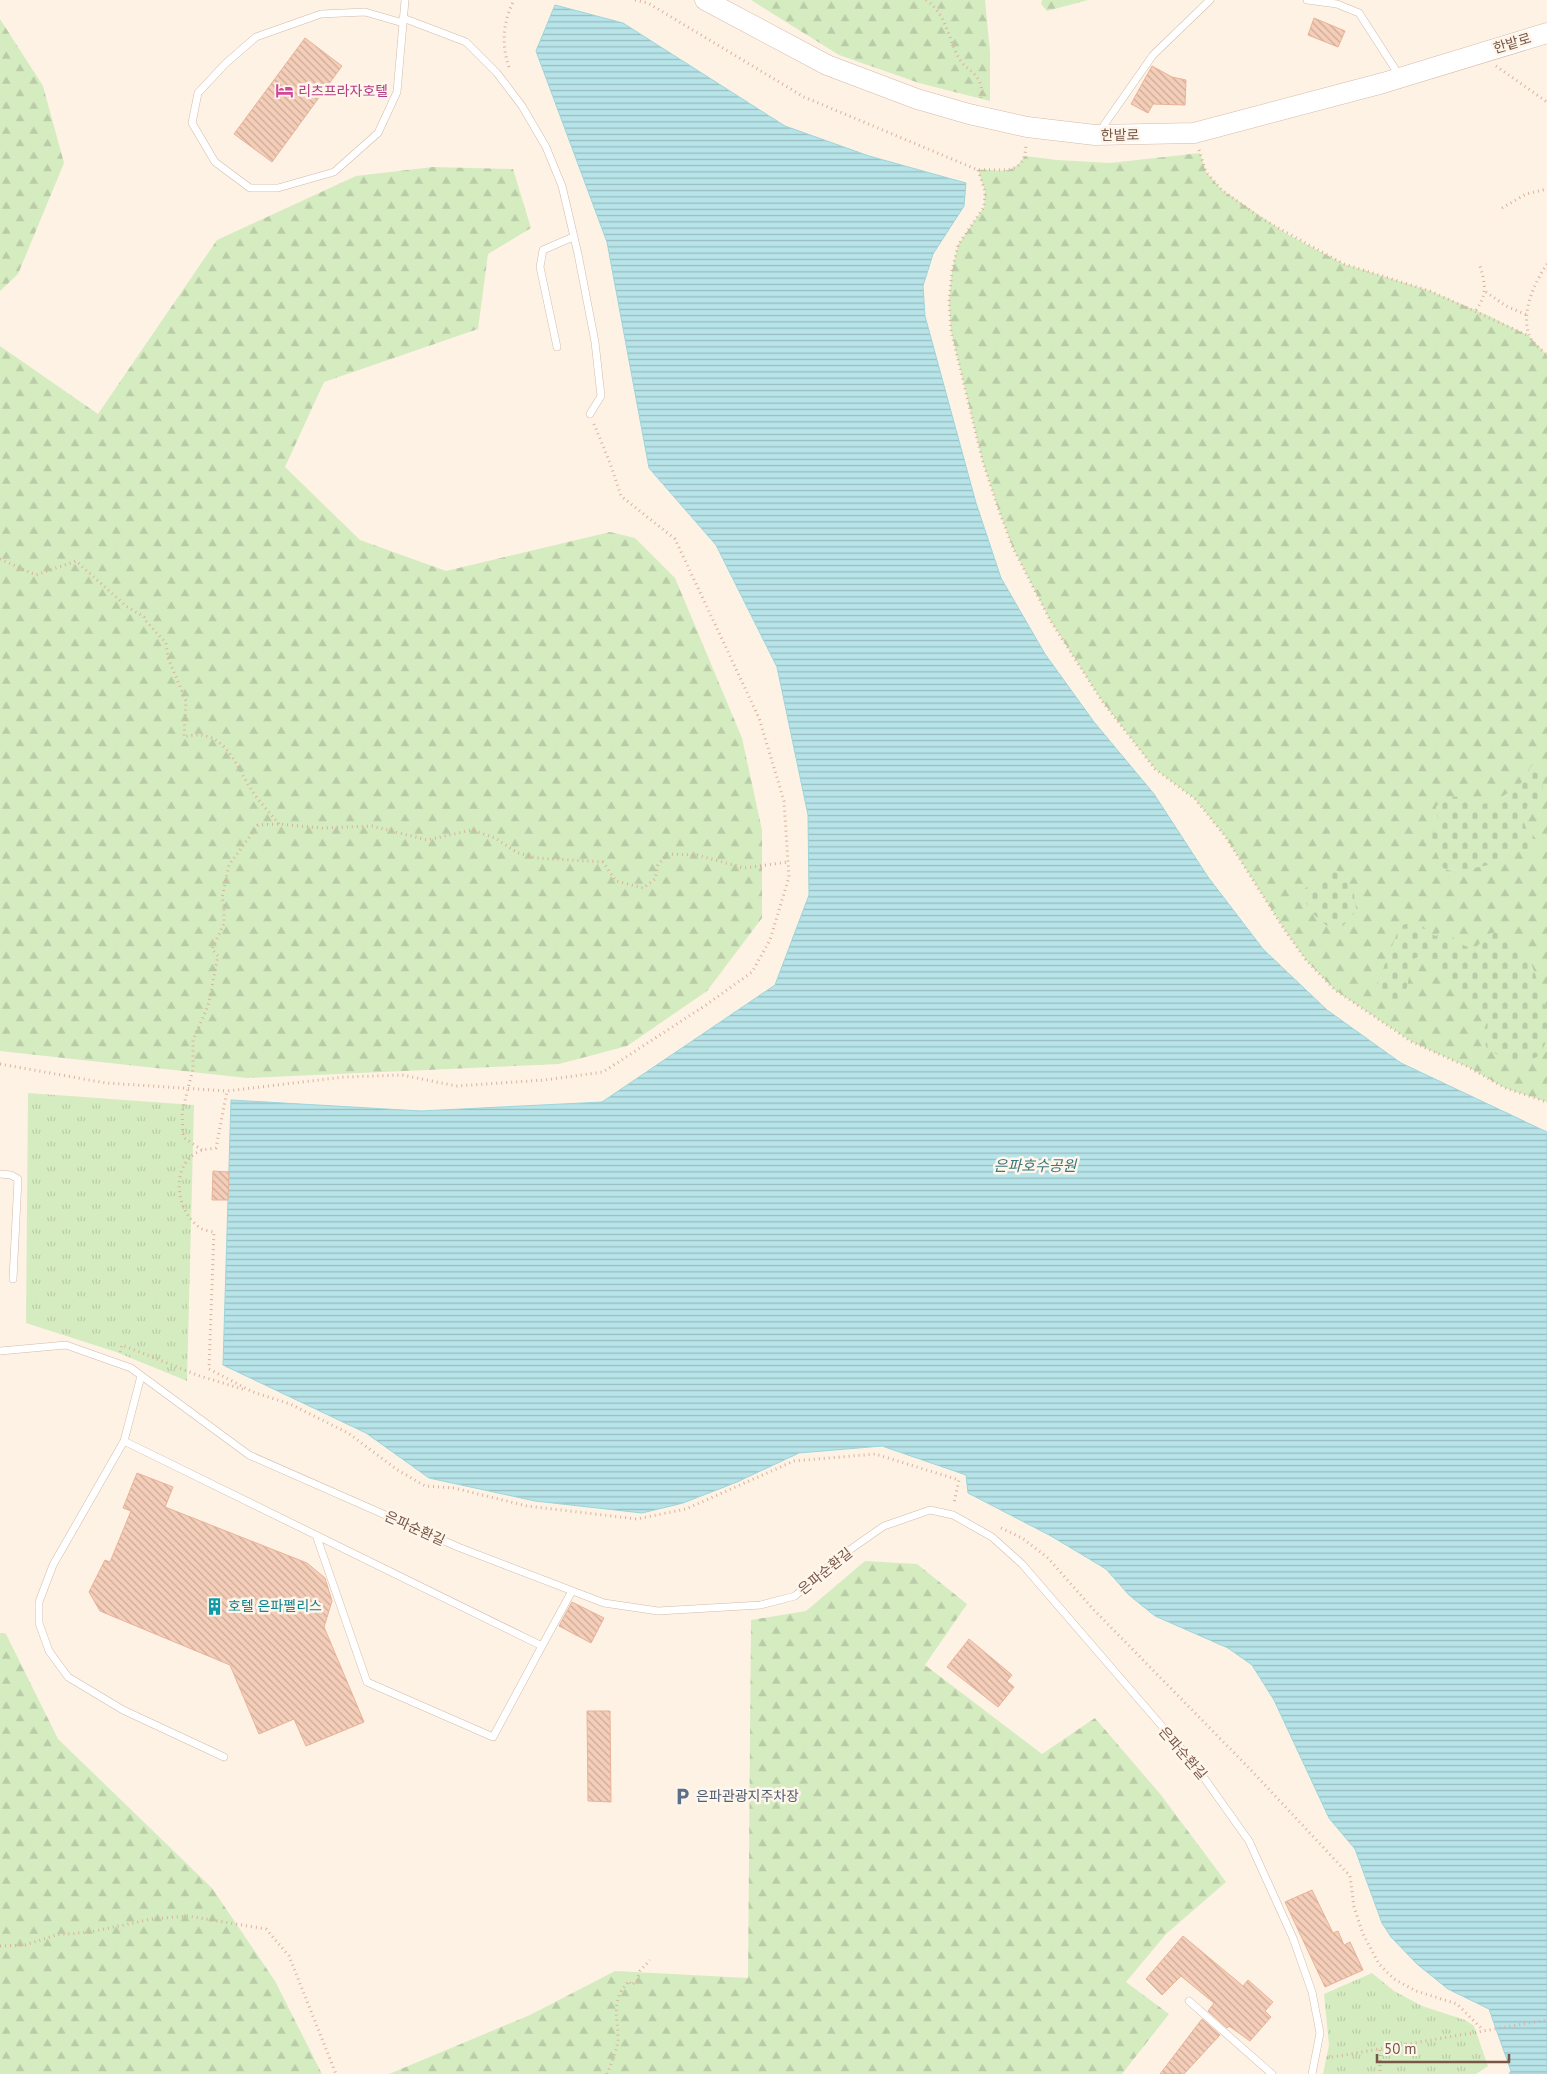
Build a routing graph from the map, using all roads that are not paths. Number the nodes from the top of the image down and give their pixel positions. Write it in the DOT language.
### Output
graph roads {
  1 [pos="405,0"];
  2 [pos="705,0"];
  3 [pos="1210,0"];
  4 [pos="1307,0"];
  5 [pos="403,20"];
  6 [pos="1547,33"];
  7 [pos="1401,77"];
  8 [pos="1104,135"];
  9 [pos="573,237"];
  10 [pos="557,347"];
  11 [pos="590,414"];
  12 [pos="0,1174"];
  13 [pos="13,1279"];
  14 [pos="0,1351"];
  15 [pos="141,1376"];
  16 [pos="124,1441"];
  17 [pos="316,1536"];
  18 [pos="572,1591"];
  19 [pos="542,1646"];
  20 [pos="224,1757"];
  21 [pos="1190,2001"];
  22 [pos="1272,2074"];
  23 [pos="1312,2074"];
  1 -- 5 [label="lane"];
  2 -- 8 [label="street, 한밭로"];
  3 -- 8 [label="lane"];
  4 -- 7 [label="lane"];
  5 -- 5 [label="lane"];
  5 -- 9 [label="lane"];
  6 -- 7 [label="street, 한밭로"];
  7 -- 8 [label="street, 한밭로"];
  9 -- 10 [label="lane"];
  9 -- 11 [label="lane"];
  12 -- 13 [label="lane"];
  14 -- 15 [label="lane, 은파순환길"];
  15 -- 16 [label="lane"];
  15 -- 18 [label="lane, 은파순환길"];
  16 -- 17 [label="lane"];
  16 -- 20 [label="lane"];
  17 -- 19 [label="lane"];
  17 -- 19 [label="lane"];
  18 -- 19 [label="lane"];
  18 -- 23 [label="lane, 은파순환길"];
  21 -- 22 [label="lane"];
}
